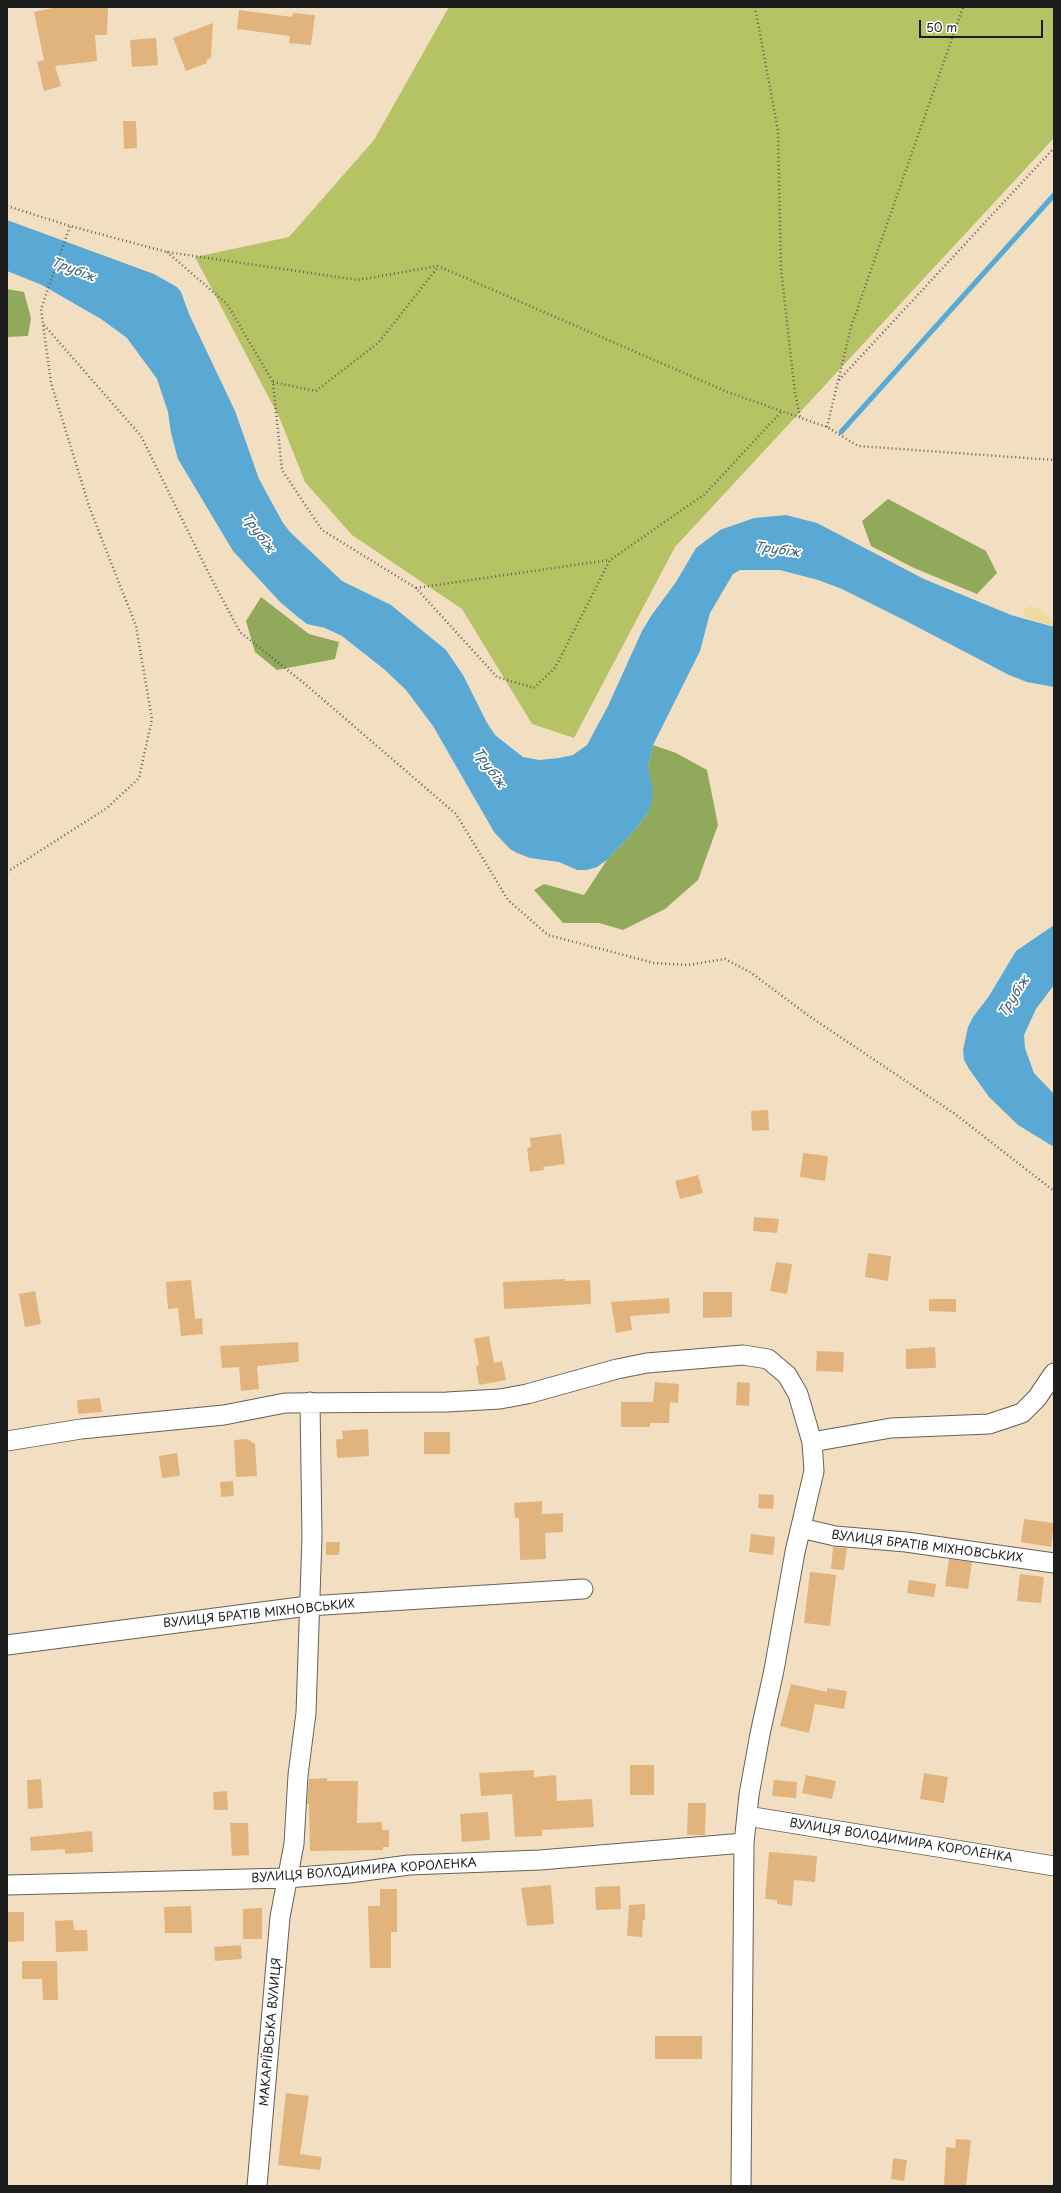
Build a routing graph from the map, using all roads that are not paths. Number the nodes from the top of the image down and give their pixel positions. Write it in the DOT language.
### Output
graph roads {
  1 [pos="1054,1372"];
  2 [pos="310,1402"];
  3 [pos="7,1441"];
  4 [pos="812,1442"];
  5 [pos="801,1528"];
  6 [pos="1054,1563"];
  7 [pos="583,1589"];
  8 [pos="308,1606"];
  9 [pos="7,1645"];
  10 [pos="747,1816"];
  11 [pos="744,1843"];
  12 [pos="1054,1866"];
  13 [pos="287,1878"];
  14 [pos="7,1885"];
  15 [pos="257,2186"];
  16 [pos="741,2186"];
  1 -- 4 [label="street"];
  2 -- 3 [label="street"];
  2 -- 4 [label="street"];
  2 -- 8 [label="street, МАКАРІЇВСЬКА ВУЛИЦЯ"];
  4 -- 5 [label="street"];
  5 -- 6 [label="street, ВУЛИЦЯ БРАТІВ МІХНОВСЬКИХ"];
  5 -- 10 [label="street"];
  7 -- 8 [label="street, ВУЛИЦЯ БРАТІВ МІХНОВСЬКИХ"];
  8 -- 9 [label="street, ВУЛИЦЯ БРАТІВ МІХНОВСЬКИХ"];
  8 -- 13 [label="street, МАКАРІЇВСЬКА ВУЛИЦЯ"];
  10 -- 11 [label="street"];
  10 -- 12 [label="street, ВУЛИЦЯ ВОЛОДИМИРА КОРОЛЕНКА"];
  11 -- 13 [label="street, ВУЛИЦЯ ВОЛОДИМИРА КОРОЛЕНКА"];
  11 -- 16 [label="street"];
  13 -- 14 [label="street, ВУЛИЦЯ ВОЛОДИМИРА КОРОЛЕНКА"];
  13 -- 15 [label="street, МАКАРІЇВСЬКА ВУЛИЦЯ"];
}
